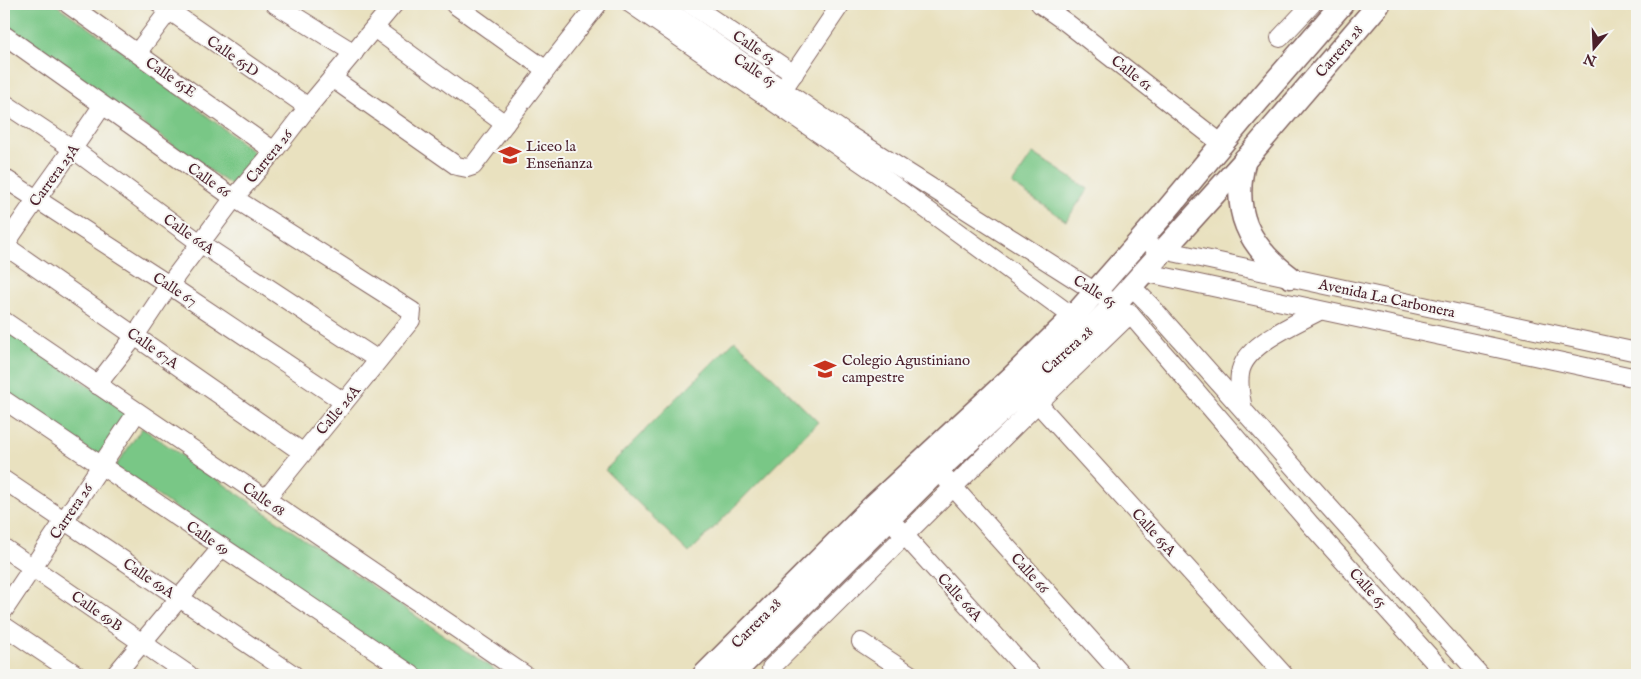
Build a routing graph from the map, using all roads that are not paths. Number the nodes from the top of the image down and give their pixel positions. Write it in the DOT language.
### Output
graph roads {
  1 [pos="68,4"];
  2 [pos="275,4"];
  3 [pos="454,4"];
  4 [pos="631,4"];
  5 [pos="659,4"];
  6 [pos="690,4"];
  7 [pos="840,4"];
  8 [pos="1040,4"];
  9 [pos="1312,4"];
  10 [pos="1318,4"];
  11 [pos="1342,4"];
  12 [pos="1380,4"];
  13 [pos="389,5"];
  14 [pos="594,5"];
  15 [pos="167,6"];
  16 [pos="374,28"];
  17 [pos="1318,31"];
  18 [pos="4,35"];
  19 [pos="1280,38"];
  20 [pos="137,53"];
  21 [pos="354,53"];
  22 [pos="546,70"];
  23 [pos="794,74"];
  24 [pos="332,78"];
  25 [pos="784,90"];
  26 [pos="4,103"];
  27 [pos="102,106"];
  28 [pos="308,107"];
  29 [pos="1241,121"];
  30 [pos="505,124"];
  31 [pos="1203,129"];
  32 [pos="1222,144"];
  33 [pos="73,149"];
  34 [pos="274,151"];
  35 [pos="1246,159"];
  36 [pos="4,178"];
  37 [pos="234,198"];
  38 [pos="35,200"];
  39 [pos="200,242"];
  40 [pos="1137,244"];
  41 [pos="4,245"];
  42 [pos="1162,250"];
  43 [pos="1290,278"];
  44 [pos="1137,279"];
  45 [pos="169,285"];
  46 [pos="1095,292"];
  47 [pos="1123,309"];
  48 [pos="1319,311"];
  49 [pos="411,320"];
  50 [pos="4,322"];
  51 [pos="1082,323"];
  52 [pos="135,336"];
  53 [pos="1637,352"];
  54 [pos="378,360"];
  55 [pos="1637,378"];
  56 [pos="97,385"];
  57 [pos="1031,396"];
  58 [pos="4,400"];
  59 [pos="344,402"];
  60 [pos="1243,410"];
  61 [pos="137,412"];
  62 [pos="302,452"];
  63 [pos="102,466"];
  64 [pos="938,470"];
  65 [pos="4,480"];
  66 [pos="953,487"];
  67 [pos="265,500"];
  68 [pos="889,518"];
  69 [pos="64,521"];
  70 [pos="905,536"];
  71 [pos="222,547"];
  72 [pos="4,548"];
  73 [pos="33,567"];
  74 [pos="180,598"];
  75 [pos="4,610"];
  76 [pos="4,626"];
  77 [pos="861,642"];
  78 [pos="142,643"];
  79 [pos="771,668"];
  80 [pos="77,675"];
  81 [pos="115,675"];
  82 [pos="189,675"];
  83 [pos="294,675"];
  84 [pos="412,675"];
  85 [pos="525,675"];
  86 [pos="704,675"];
  87 [pos="732,675"];
  88 [pos="910,675"];
  89 [pos="1031,675"];
  90 [pos="1122,675"];
  91 [pos="1284,675"];
  92 [pos="1446,675"];
  93 [pos="1480,675"];
  1 -- 20 [label="street, Calle 65E"];
  2 -- 21 [label="street"];
  3 -- 22 [label="street"];
  4 -- 51 [label="street, Calle 65"];
  5 -- 25 [label="street, Calle 65"];
  6 -- 23 [label="street, Calle 63"];
  7 -- 23 [label="street"];
  8 -- 31 [label="street, Calle 61"];
  9 -- 19 [label="street"];
  10 -- 17 [label="street"];
  11 -- 17 [label="main road, Carrera 28"];
  12 -- 35 [label="main road, Carrera 28"];
  13 -- 16 [label="street, Carrera 26"];
  14 -- 22 [label="street"];
  15 -- 20 [label="street"];
  15 -- 28 [label="street, Calle 65D"];
  16 -- 21 [label="street, Carrera 26"];
  16 -- 30 [label="street"];
  17 -- 29 [label="main road, Carrera 28"];
  18 -- 27 [label="street, Calle 66"];
  20 -- 34 [label="street, Calle 65E"];
  21 -- 24 [label="street, Carrera 26"];
  22 -- 30 [label="street"];
  23 -- 25 [label="street"];
  24 -- 28 [label="street, Carrera 26"];
  24 -- 30 [label="street"];
  25 -- 46 [label="street, Calle 65"];
  26 -- 33 [label="street, Calle 66A"];
  27 -- 33 [label="street, Carrera 25A"];
  27 -- 37 [label="street, Calle 66"];
  28 -- 34 [label="street, Carrera 26"];
  29 -- 31 [label="street"];
  29 -- 32 [label="main road, Carrera 28"];
  31 -- 32 [label="street, Calle 61"];
  32 -- 40 [label="main road, Carrera 28"];
  33 -- 38 [label="street, Carrera 25A"];
  33 -- 39 [label="street, Calle 66A"];
  34 -- 37 [label="street, Carrera 26"];
  35 -- 42 [label="main road, Carrera 28"];
  35 -- 43 [label="main road"];
  36 -- 38 [label="street, Calle 67"];
  37 -- 39 [label="street, Carrera 26"];
  37 -- 49 [label="street, Calle 66"];
  38 -- 41 [label="street, Carrera 25A"];
  38 -- 45 [label="street, Calle 67"];
  39 -- 45 [label="street, Carrera 26"];
  39 -- 54 [label="street, Calle 66A"];
  40 -- 42 [label="street, Avenida La Carbonera"];
  40 -- 46 [label="main road, Carrera 28"];
  41 -- 52 [label="street, Calle 67A"];
  42 -- 43 [label="street, Avenida La Carbonera"];
  42 -- 44 [label="main road, Carrera 28"];
  43 -- 53 [label="street, Avenida La Carbonera"];
  44 -- 47 [label="main road, Carrera 28"];
  44 -- 48 [label="street, Avenida La Carbonera"];
  44 -- 60 [label="street, Calle 65"];
  45 -- 52 [label="street, Carrera 26"];
  45 -- 59 [label="street, Calle 67"];
  46 -- 47 [label="street, Calle 65"];
  46 -- 51 [label="main road, Carrera 28"];
  47 -- 51 [label="main road, Carrera 28"];
  47 -- 57 [label="street"];
  47 -- 92 [label="street, Calle 65"];
  48 -- 55 [label="street, Avenida La Carbonera"];
  48 -- 60 [label="street"];
  49 -- 54 [label="street, Calle 26A"];
  50 -- 56 [label="street, Calle 68"];
  51 -- 57 [label="main road, Carrera 28"];
  51 -- 86 [label="main road, Carrera 28"];
  52 -- 56 [label="street, Carrera 26"];
  52 -- 62 [label="street, Calle 67A"];
  54 -- 59 [label="street, Calle 26A"];
  56 -- 61 [label="street, Calle 68"];
  57 -- 64 [label="main road, Carrera 28"];
  57 -- 66 [label="street"];
  57 -- 91 [label="street, Calle 65A"];
  58 -- 63 [label="street, Calle 69"];
  59 -- 62 [label="street, Calle 26A"];
  60 -- 93 [label="street, Calle 65"];
  61 -- 63 [label="street, Carrera 26"];
  61 -- 67 [label="street, Calle 68"];
  62 -- 67 [label="street, Calle 26A"];
  63 -- 69 [label="street, Carrera 26"];
  63 -- 71 [label="street, Calle 69"];
  64 -- 66 [label="street, Calle 66"];
  64 -- 68 [label="main road, Carrera 28"];
  65 -- 69 [label="street, Calle 69A"];
  66 -- 70 [label="street"];
  66 -- 90 [label="street, Calle 66"];
  67 -- 85 [label="street, Calle 68"];
  68 -- 70 [label="street, Calle 66A"];
  68 -- 87 [label="main road, Carrera 28"];
  69 -- 73 [label="street, Carrera 26"];
  69 -- 74 [label="street, Calle 69A"];
  70 -- 79 [label="street"];
  70 -- 89 [label="street, Calle 66A"];
  71 -- 74 [label="street"];
  71 -- 84 [label="street, Calle 69"];
  72 -- 73 [label="street, Calle 69B"];
  73 -- 75 [label="street, Carrera 26"];
  73 -- 78 [label="street, Calle 69B"];
  74 -- 78 [label="street"];
  74 -- 83 [label="street, Calle 69A"];
  76 -- 80 [label="street"];
  77 -- 88 [label="street"];
  78 -- 81 [label="street"];
  78 -- 82 [label="street, Calle 69B"];
}
